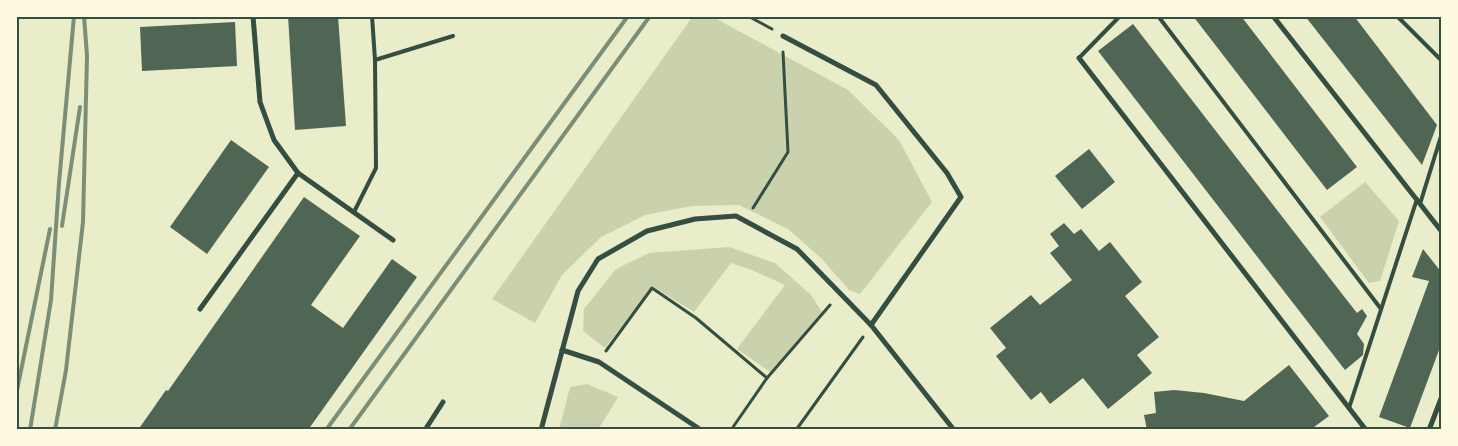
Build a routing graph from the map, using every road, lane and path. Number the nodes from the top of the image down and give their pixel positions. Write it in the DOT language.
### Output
graph roads {
  1 [pos="253,16"];
  2 [pos="372,16"];
  3 [pos="748,16"];
  4 [pos="1120,16"];
  5 [pos="1158,16"];
  6 [pos="1273,16"];
  7 [pos="1397,16"];
  8 [pos="453,36"];
  9 [pos="783,36"];
  10 [pos="1079,58"];
  11 [pos="375,60"];
  12 [pos="1442,61"];
  13 [pos="1442,133"];
  14 [pos="298,173"];
  15 [pos="1419,202"];
  16 [pos="354,212"];
  17 [pos="745,220"];
  18 [pos="1442,232"];
  19 [pos="393,240"];
  20 [pos="839,292"];
  21 [pos="200,309"];
  22 [pos="1381,309"];
  23 [pos="872,325"];
  24 [pos="562,350"];
  25 [pos="599,362"];
  26 [pos="767,378"];
  27 [pos="1442,396"];
  28 [pos="443,402"];
  29 [pos="1349,408"];
  30 [pos="425,430"];
  31 [pos="541,430"];
  32 [pos="701,430"];
  33 [pos="731,430"];
  34 [pos="796,430"];
  35 [pos="954,430"];
  36 [pos="1366,430"];
  37 [pos="1429,430"];
  1 -- 14 [label="street"];
  2 -- 11 [label="lane"];
  3 -- 9 [label="path"];
  4 -- 10 [label="lane"];
  5 -- 22 [label="lane"];
  6 -- 15 [label="street"];
  7 -- 12 [label="lane"];
  8 -- 11 [label="lane"];
  9 -- 17 [label="path"];
  9 -- 23 [label="street"];
  10 -- 29 [label="street"];
  11 -- 16 [label="lane"];
  13 -- 15 [label="lane"];
  14 -- 16 [label="street"];
  14 -- 21 [label="street"];
  15 -- 18 [label="street"];
  15 -- 22 [label="lane"];
  16 -- 19 [label="street"];
  17 -- 20 [label="street"];
  17 -- 24 [label="street"];
  20 -- 23 [label="street"];
  20 -- 26 [label="path"];
  22 -- 29 [label="lane"];
  23 -- 34 [label="path"];
  23 -- 35 [label="street"];
  24 -- 25 [label="street"];
  24 -- 31 [label="street"];
  25 -- 26 [label="path"];
  25 -- 32 [label="street"];
  26 -- 33 [label="path"];
  27 -- 37 [label="street"];
  28 -- 30 [label="street"];
  29 -- 36 [label="street"];
}
